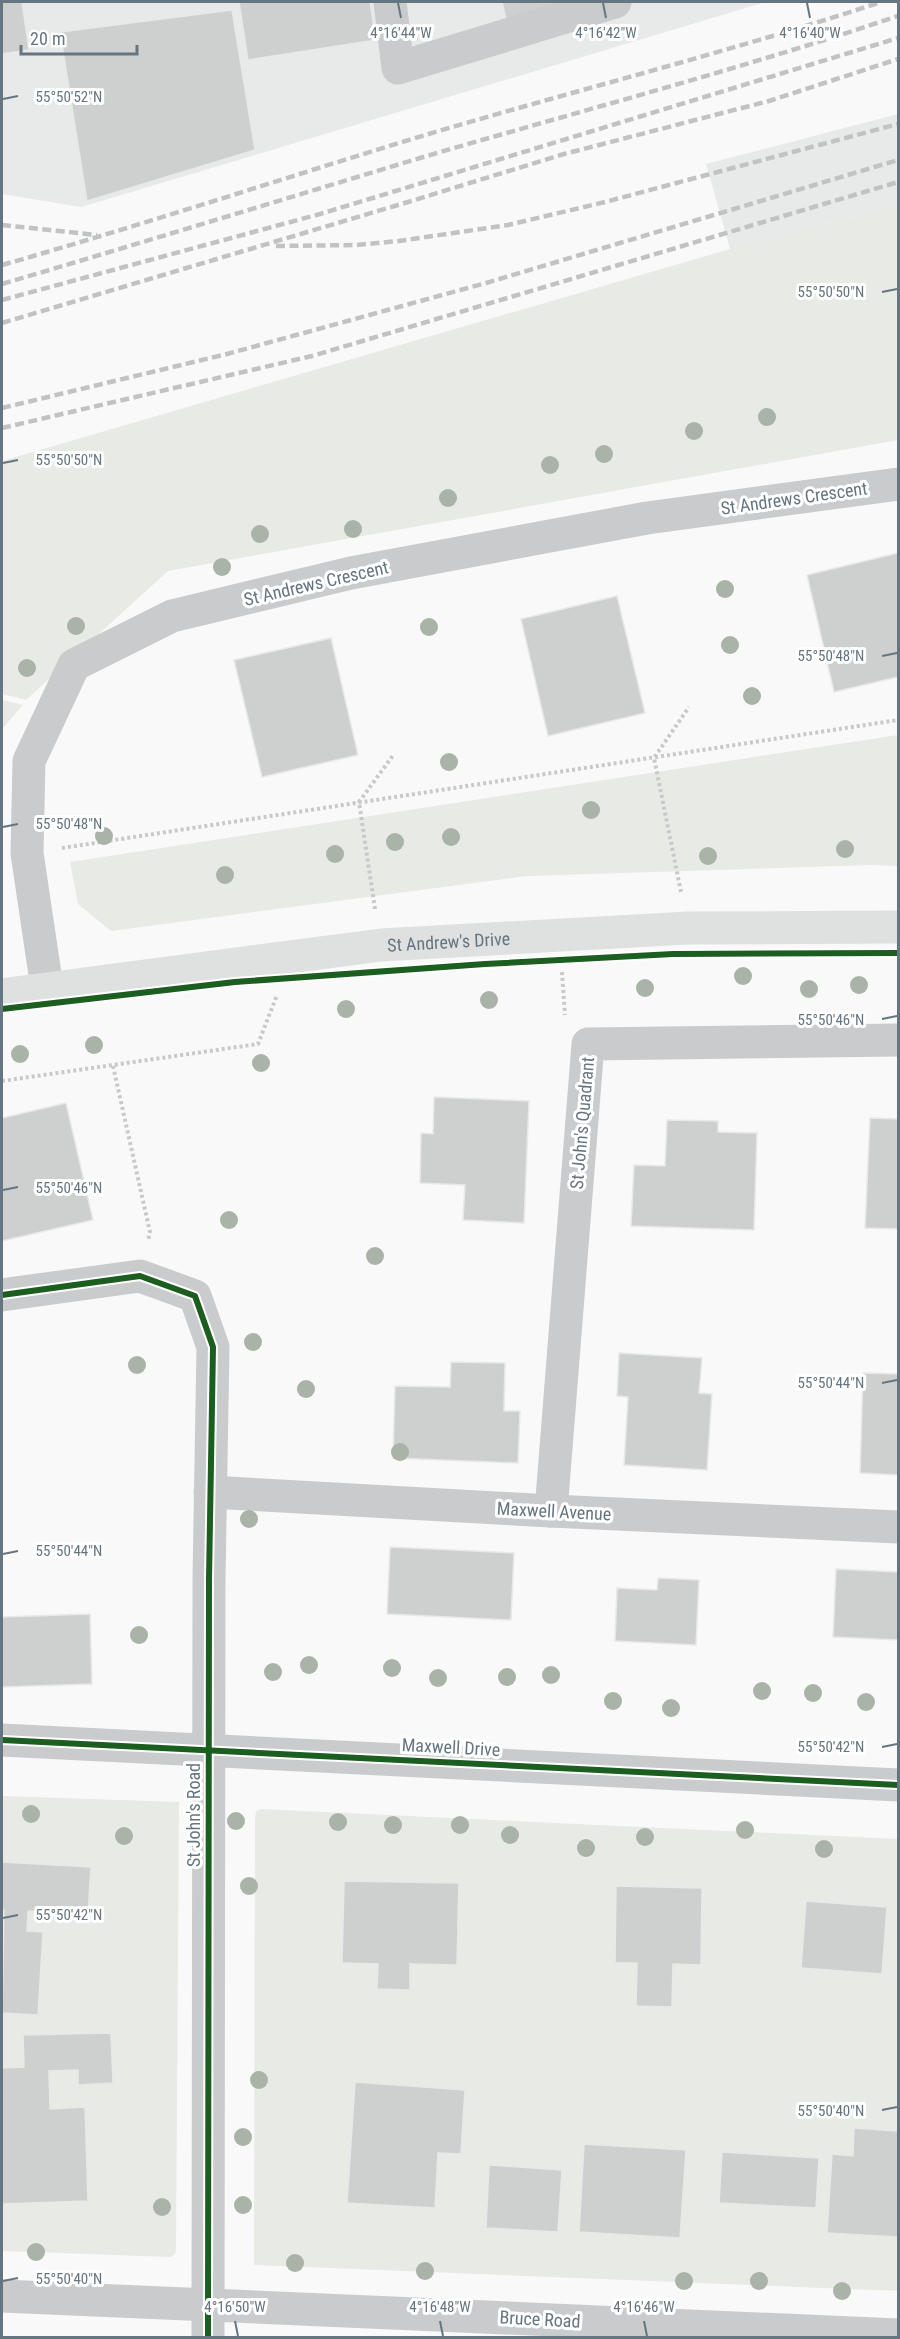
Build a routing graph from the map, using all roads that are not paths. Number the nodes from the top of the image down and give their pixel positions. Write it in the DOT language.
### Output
graph roads {
  1 [pos="390,2"];
  2 [pos="615,2"];
  3 [pos="898,484"];
  4 [pos="898,927"];
  5 [pos="47,988"];
  6 [pos="2,995"];
  7 [pos="898,1041"];
  8 [pos="2,1295"];
  9 [pos="210,1492"];
  10 [pos="551,1511"];
  11 [pos="898,1527"];
  12 [pos="2,1740"];
  13 [pos="208,1749"];
  14 [pos="898,1785"];
  15 [pos="2,2296"];
  16 [pos="207,2305"];
  17 [pos="898,2336"];
  18 [pos="208,2337"];
  1 -- 2 [label="street"];
  3 -- 5 [label="street, St Andrews Crescent"];
  4 -- 5 [label="street, St Andrew's Drive"];
  5 -- 6 [label="street, St Andrew's Drive"];
  7 -- 10 [label="street, St John's Quadrant"];
  8 -- 9 [label="street, St John's Road"];
  9 -- 10 [label="street, Maxwell Avenue"];
  9 -- 13 [label="street, St John's Road"];
  10 -- 11 [label="street, Maxwell Avenue"];
  12 -- 13 [label="street, Maxwell Drive"];
  13 -- 14 [label="street, Maxwell Drive"];
  13 -- 16 [label="street, St John's Road"];
  15 -- 16 [label="street, Bruce Road"];
  16 -- 17 [label="street, Bruce Road"];
  16 -- 18 [label="street, St John's Road"];
}
